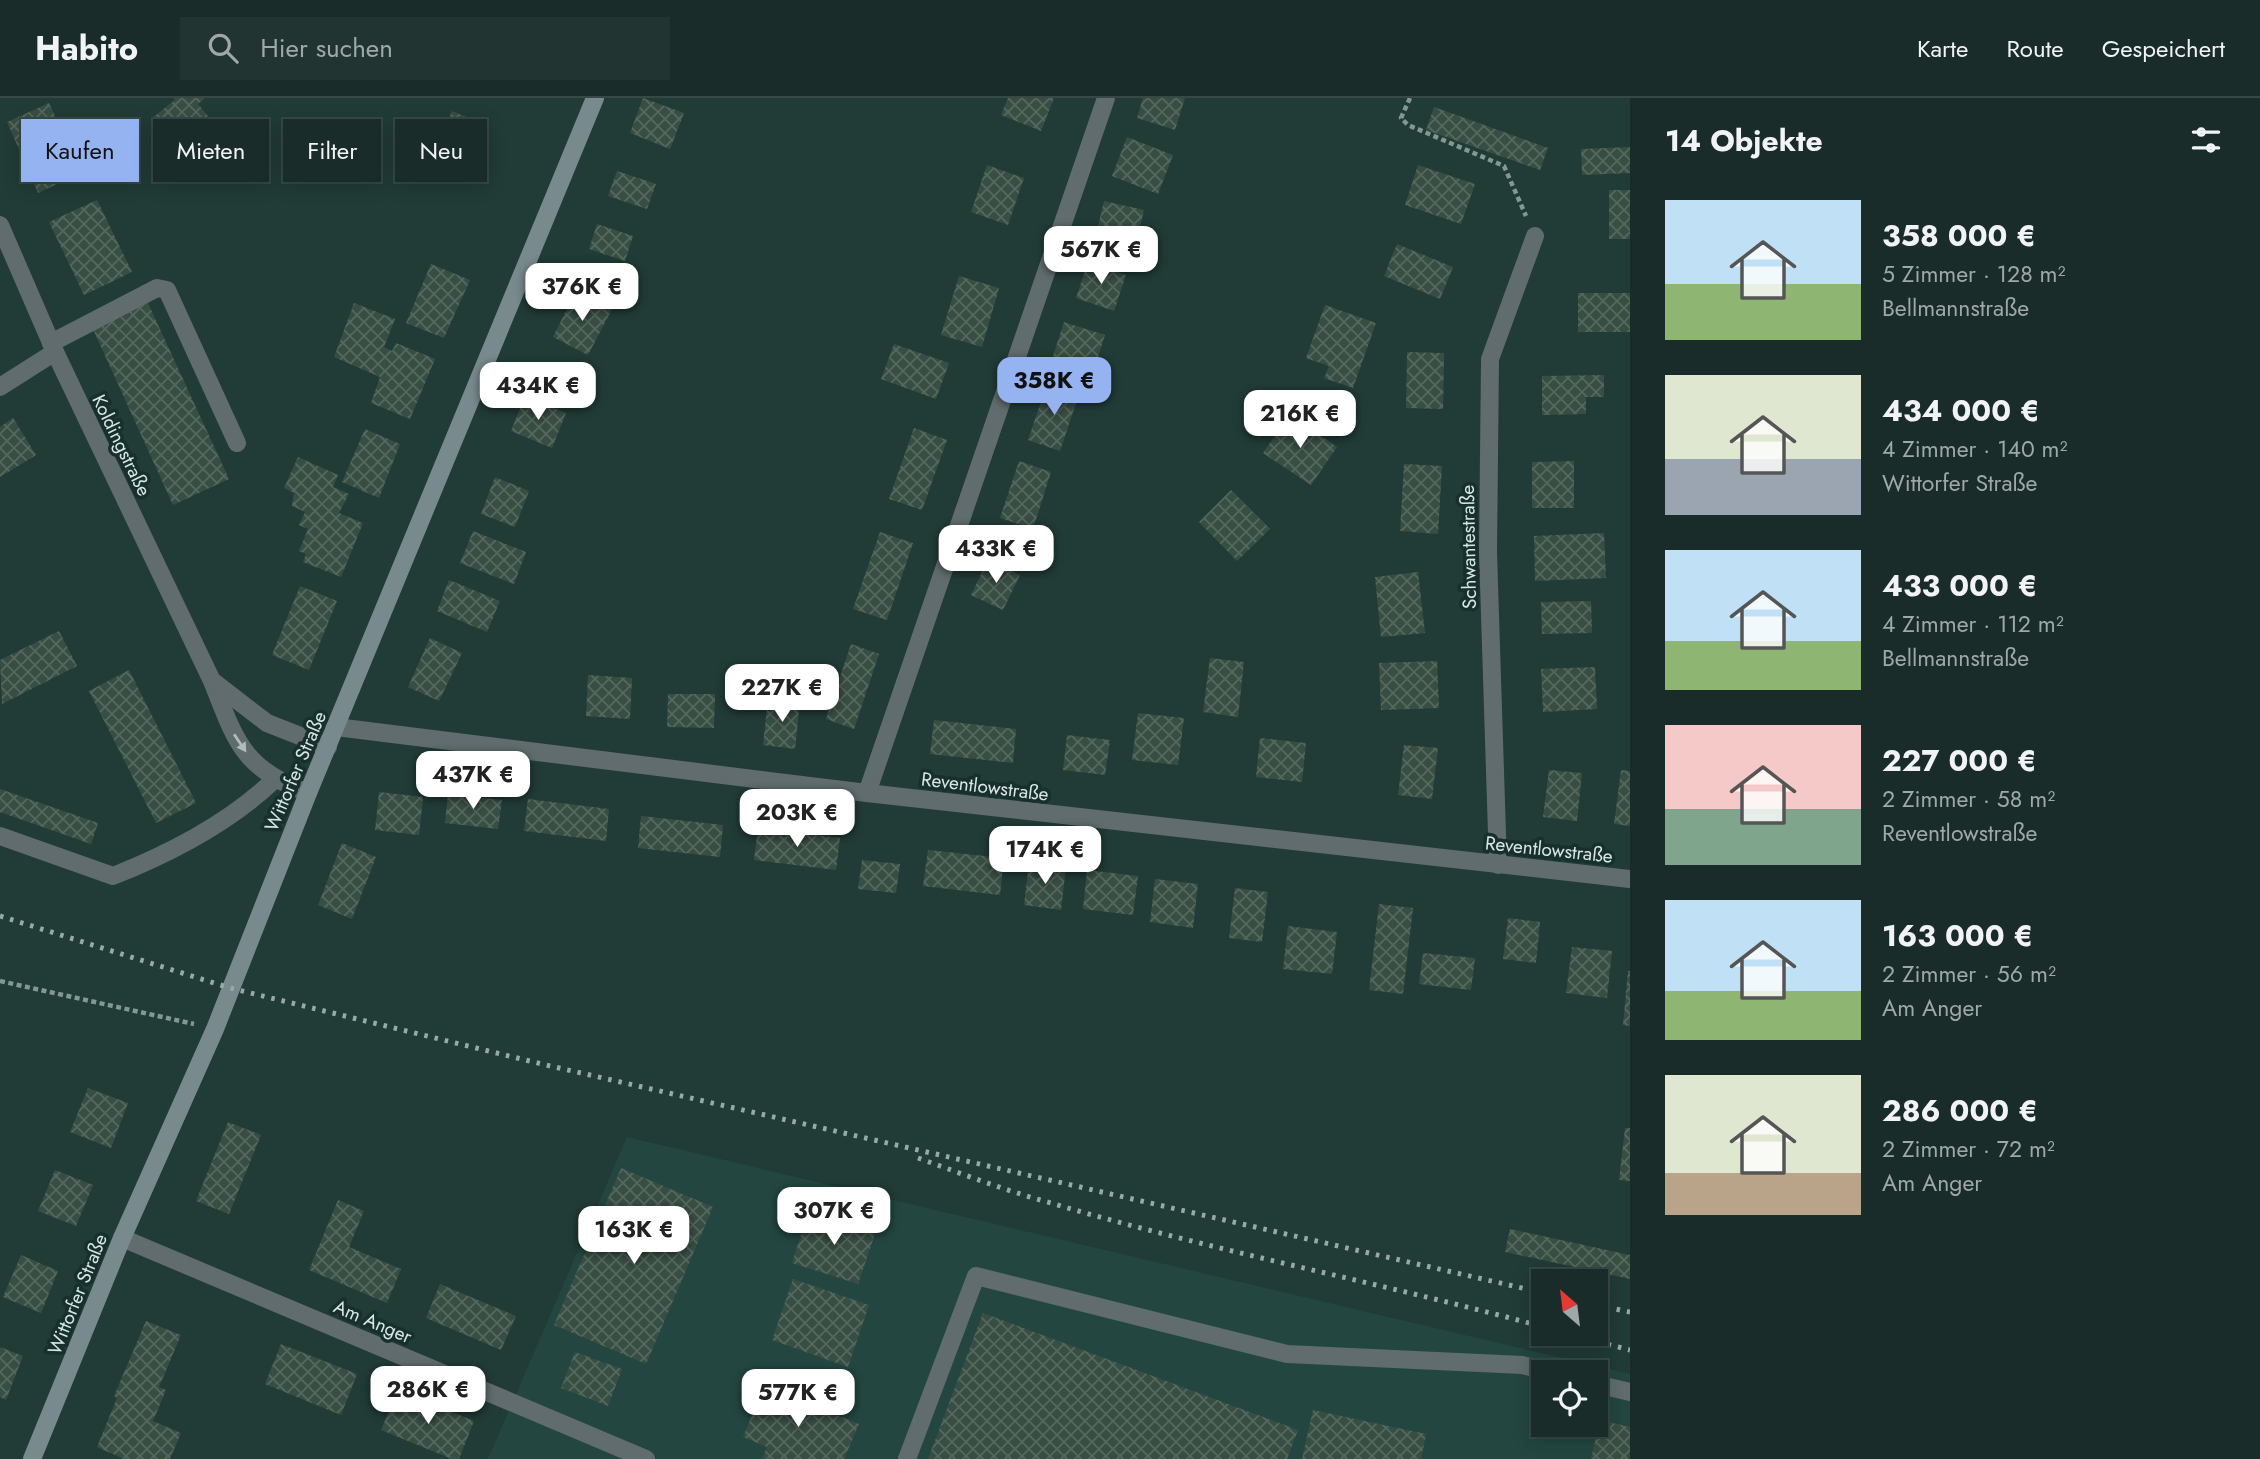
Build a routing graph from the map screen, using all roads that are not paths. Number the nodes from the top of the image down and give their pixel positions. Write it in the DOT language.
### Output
graph roads {
  1 [pos="595,98"];
  2 [pos="1105,98"];
  3 [pos="0,225"];
  4 [pos="1535,236"];
  5 [pos="53,348"];
  6 [pos="0,387"];
  7 [pos="237,443"];
  8 [pos="212,681"];
  9 [pos="337,727"];
  10 [pos="328,747"];
  11 [pos="274,780"];
  12 [pos="308,793"];
  13 [pos="867,793"];
  14 [pos="0,836"];
  15 [pos="1498,865"];
  16 [pos="1630,879"];
  17 [pos="122,1238"];
  18 [pos="1531,1368"];
  19 [pos="1608,1387"];
  20 [pos="1630,1392"];
  21 [pos="32,1459"];
  22 [pos="646,1459"];
  23 [pos="907,1459"];
  1 -- 9 [label="street, Wittorfer Straße"];
  2 -- 13 [label="street"];
  3 -- 5 [label="street, Koldingstraße"];
  4 -- 15 [label="street, Schwantestraße"];
  5 -- 6 [label="street"];
  5 -- 7 [label="street"];
  5 -- 8 [label="street, Koldingstraße"];
  8 -- 10 [label="street, Koldingstraße"];
  8 -- 11 [label="street, Koldingstraße, one-way"];
  9 -- 10 [label="street, Wittorfer Straße"];
  9 -- 13 [label="street, Reventlowstraße"];
  10 -- 12 [label="street, Wittorfer Straße"];
  11 -- 12 [label="street, Koldingstraße"];
  11 -- 14 [label="street"];
  12 -- 17 [label="street, Wittorfer Straße"];
  13 -- 15 [label="street, Reventlowstraße"];
  15 -- 16 [label="street, Reventlowstraße"];
  17 -- 21 [label="street, Wittorfer Straße"];
  17 -- 22 [label="street, Am Anger"];
  18 -- 23 [label="street"];
  19 -- 20 [label="street"];
}
